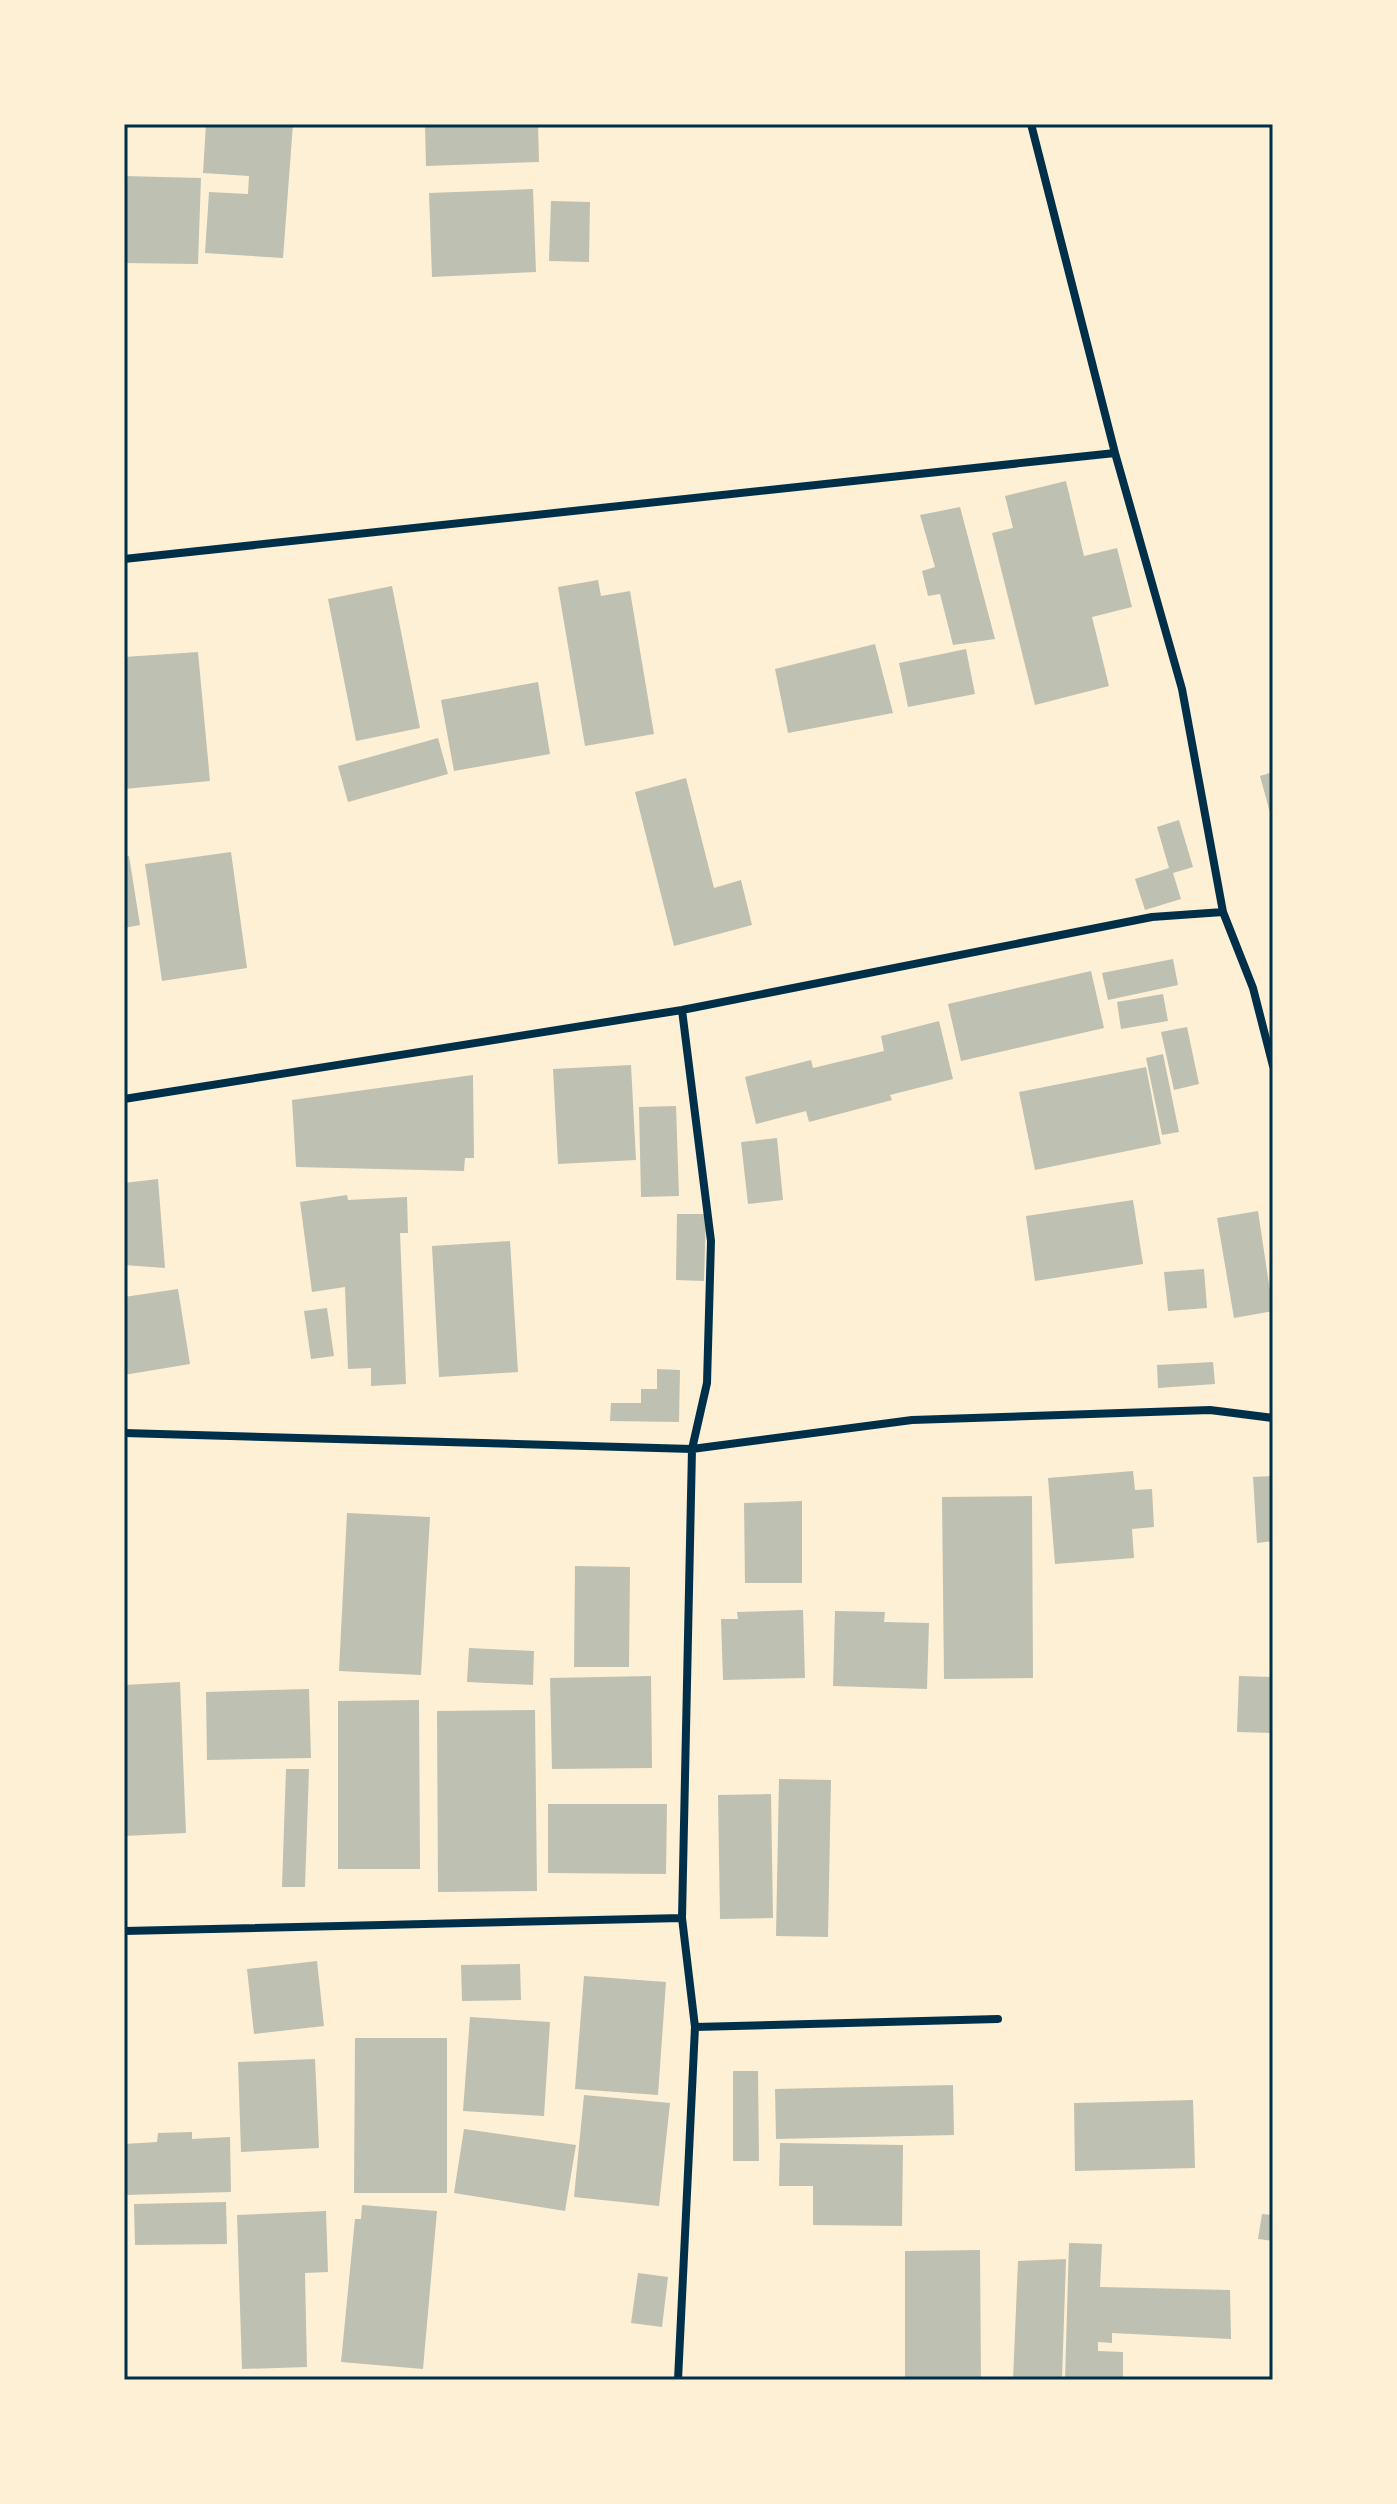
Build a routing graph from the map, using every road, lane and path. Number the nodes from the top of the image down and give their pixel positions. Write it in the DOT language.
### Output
graph roads {
  1 [pos="1031,124"];
  2 [pos="1115,453"];
  3 [pos="124,559"];
  4 [pos="1223,912"];
  5 [pos="682,1010"];
  6 [pos="1273,1066"];
  7 [pos="124,1099"];
  8 [pos="1273,1418"];
  9 [pos="124,1433"];
  10 [pos="692,1449"];
  11 [pos="682,1918"];
  12 [pos="124,1931"];
  13 [pos="998,2019"];
  14 [pos="695,2027"];
  15 [pos="678,2380"];
  1 -- 2 [label="street"];
  2 -- 3 [label="street"];
  2 -- 4 [label="street"];
  4 -- 5 [label="street"];
  4 -- 6 [label="street"];
  5 -- 7 [label="street"];
  5 -- 10 [label="street"];
  8 -- 10 [label="street"];
  9 -- 10 [label="street"];
  10 -- 11 [label="street"];
  11 -- 12 [label="street"];
  11 -- 14 [label="street"];
  13 -- 14 [label="street"];
  14 -- 15 [label="street"];
}
